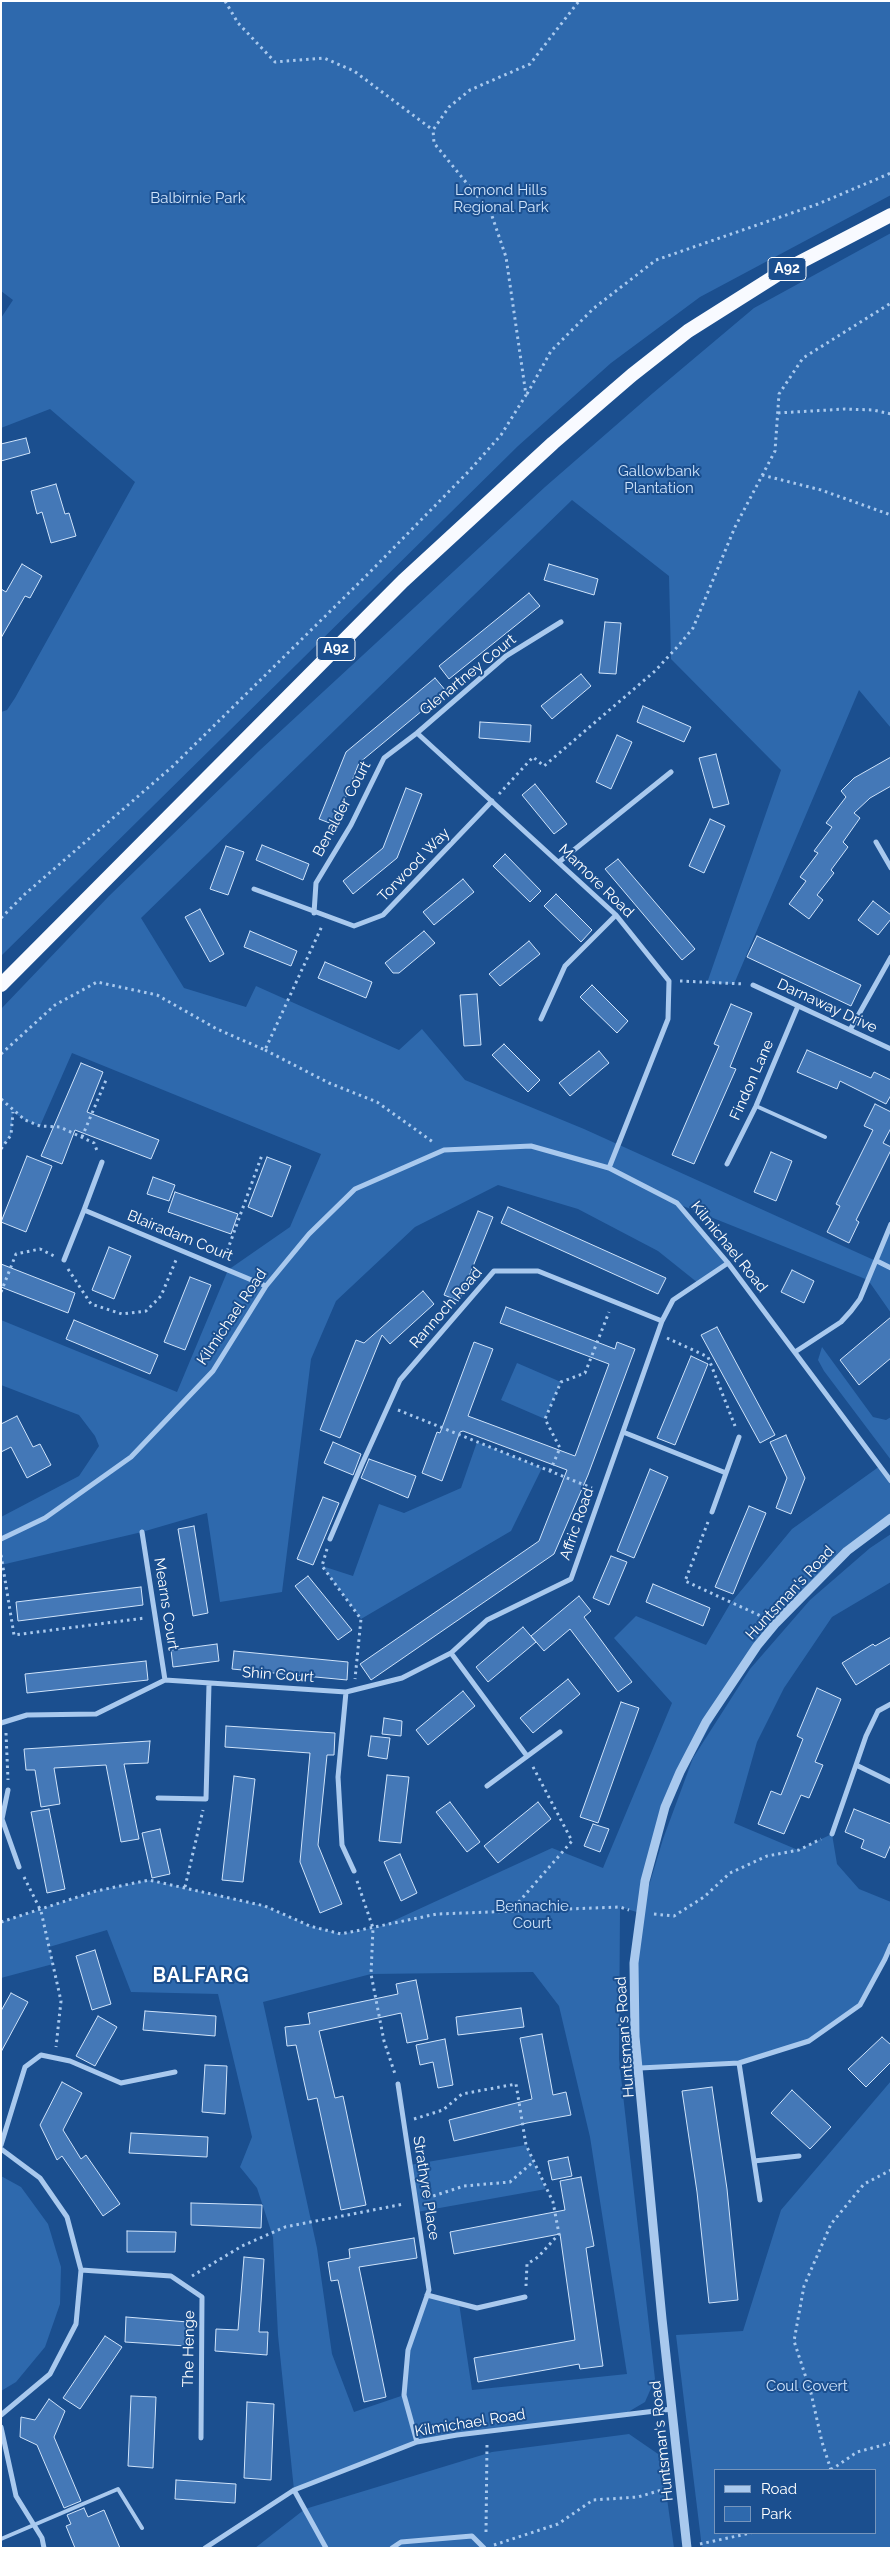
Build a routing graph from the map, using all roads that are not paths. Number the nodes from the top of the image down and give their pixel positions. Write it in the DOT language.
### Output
graph roads {
  1 [pos="891,215"];
  2 [pos="561,622"];
  3 [pos="417,733"];
  4 [pos="671,772"];
  5 [pos="492,801"];
  6 [pos="876,842"];
  7 [pos="559,862"];
  8 [pos="891,868"];
  9 [pos="254,889"];
  10 [pos="314,913"];
  11 [pos="616,915"];
  12 [pos="891,957"];
  13 [pos="1,985"];
  14 [pos="753,985"];
  15 [pos="798,1006"];
  16 [pos="541,1019"];
  17 [pos="850,1030"];
  18 [pos="891,1050"];
  19 [pos="756,1106"];
  20 [pos="825,1137"];
  21 [pos="102,1162"];
  22 [pos="727,1164"];
  23 [pos="608,1168"];
  24 [pos="84,1210"];
  25 [pos="891,1224"];
  26 [pos="64,1260"];
  27 [pos="877,1261"];
  28 [pos="728,1263"];
  29 [pos="891,1268"];
  30 [pos="266,1286"];
  31 [pos="662,1322"];
  32 [pos="796,1352"];
  33 [pos="623,1432"];
  34 [pos="739,1437"];
  35 [pos="726,1473"];
  36 [pos="891,1481"];
  37 [pos="712,1512"];
  38 [pos="891,1518"];
  39 [pos="142,1532"];
  40 [pos="1,1539"];
  41 [pos="330,1539"];
  42 [pos="451,1652"];
  43 [pos="165,1680"];
  44 [pos="209,1684"];
  45 [pos="346,1692"];
  46 [pos="891,1704"];
  47 [pos="4,1722"];
  48 [pos="560,1732"];
  49 [pos="527,1756"];
  50 [pos="856,1765"];
  51 [pos="891,1782"];
  52 [pos="487,1786"];
  53 [pos="8,1790"];
  54 [pos="158,1798"];
  55 [pos="2,1819"];
  56 [pos="832,1834"];
  57 [pos="18,1865"];
  58 [pos="354,1871"];
  59 [pos="891,1945"];
  60 [pos="888,1959"];
  61 [pos="739,2063"];
  62 [pos="640,2068"];
  63 [pos="175,2072"];
  64 [pos="398,2084"];
  65 [pos="1,2145"];
  66 [pos="1,2149"];
  67 [pos="800,2156"];
  68 [pos="754,2161"];
  69 [pos="760,2200"];
  70 [pos="81,2270"];
  71 [pos="427,2295"];
  72 [pos="525,2297"];
  73 [pos="672,2409"];
  74 [pos="1,2415"];
  75 [pos="1,2427"];
  76 [pos="200,2438"];
  77 [pos="417,2442"];
  78 [pos="294,2490"];
  79 [pos="33,2524"];
  80 [pos="142,2528"];
  81 [pos="1,2539"];
  82 [pos="44,2548"];
  83 [pos="205,2548"];
  84 [pos="326,2548"];
  85 [pos="392,2548"];
  86 [pos="485,2548"];
  87 [pos="687,2548"];
  1 -- 13 [label="highway, A92"];
  2 -- 3 [label="street, Glenartney Court"];
  3 -- 5 [label="street, Mamore Road"];
  3 -- 10 [label="street, Benalder Court"];
  4 -- 7 [label="street"];
  5 -- 7 [label="street, Mamore Road"];
  5 -- 10 [label="street, Torwood Way"];
  6 -- 8 [label="street"];
  7 -- 11 [label="street, Mamore Road"];
  9 -- 10 [label="street, Torwood Way"];
  11 -- 16 [label="street"];
  11 -- 23 [label="street, Mamore Road"];
  12 -- 17 [label="street"];
  14 -- 15 [label="street, Darnaway Drive"];
  15 -- 17 [label="street, Darnaway Drive"];
  15 -- 19 [label="street, Findon Lane"];
  17 -- 18 [label="street, Darnaway Drive"];
  19 -- 20 [label="lane"];
  19 -- 22 [label="street, Findon Lane"];
  21 -- 24 [label="street"];
  23 -- 28 [label="street, Kilmichael Road"];
  23 -- 30 [label="street, Kilmichael Road"];
  24 -- 26 [label="street"];
  24 -- 30 [label="street, Blairadam Court"];
  25 -- 27 [label="street"];
  27 -- 29 [label="street"];
  27 -- 32 [label="street"];
  28 -- 31 [label="street, Affric Road"];
  28 -- 32 [label="street, Kilmichael Road"];
  30 -- 40 [label="street, Kilmichael Road"];
  31 -- 33 [label="street, Affric Road"];
  31 -- 41 [label="street, Rannoch Road"];
  32 -- 36 [label="street, Kilmichael Road"];
  33 -- 35 [label="street"];
  33 -- 42 [label="street, Affric Road"];
  34 -- 35 [label="street"];
  35 -- 37 [label="street"];
  38 -- 62 [label="street, Huntsman's Road"];
  39 -- 43 [label="street, Mearns Court"];
  42 -- 45 [label="street, Affric Road"];
  42 -- 49 [label="street"];
  43 -- 44 [label="street, Shin Court"];
  43 -- 47 [label="street"];
  44 -- 45 [label="street, Shin Court"];
  44 -- 54 [label="street"];
  45 -- 58 [label="street"];
  46 -- 50 [label="street"];
  48 -- 49 [label="street"];
  49 -- 52 [label="street"];
  50 -- 51 [label="street"];
  50 -- 56 [label="street"];
  53 -- 55 [label="street"];
  55 -- 57 [label="street"];
  59 -- 60 [label="street"];
  60 -- 61 [label="street"];
  61 -- 62 [label="street"];
  61 -- 68 [label="street"];
  62 -- 73 [label="street, Huntsman's Road"];
  63 -- 65 [label="street"];
  64 -- 71 [label="street, Strathyre Place"];
  66 -- 70 [label="street"];
  67 -- 68 [label="street"];
  68 -- 69 [label="street"];
  70 -- 74 [label="street"];
  70 -- 76 [label="street, The Henge"];
  71 -- 72 [label="street"];
  71 -- 77 [label="street, Strathyre Place"];
  73 -- 77 [label="street, Kilmichael Road"];
  73 -- 87 [label="street, Huntsman's Road"];
  75 -- 79 [label="street"];
  77 -- 78 [label="street, Kilmichael Road"];
  78 -- 83 [label="street, Kilmichael Road"];
  78 -- 84 [label="street"];
  79 -- 80 [label="lane"];
  79 -- 81 [label="lane"];
  79 -- 82 [label="street"];
  85 -- 86 [label="street"];
}
